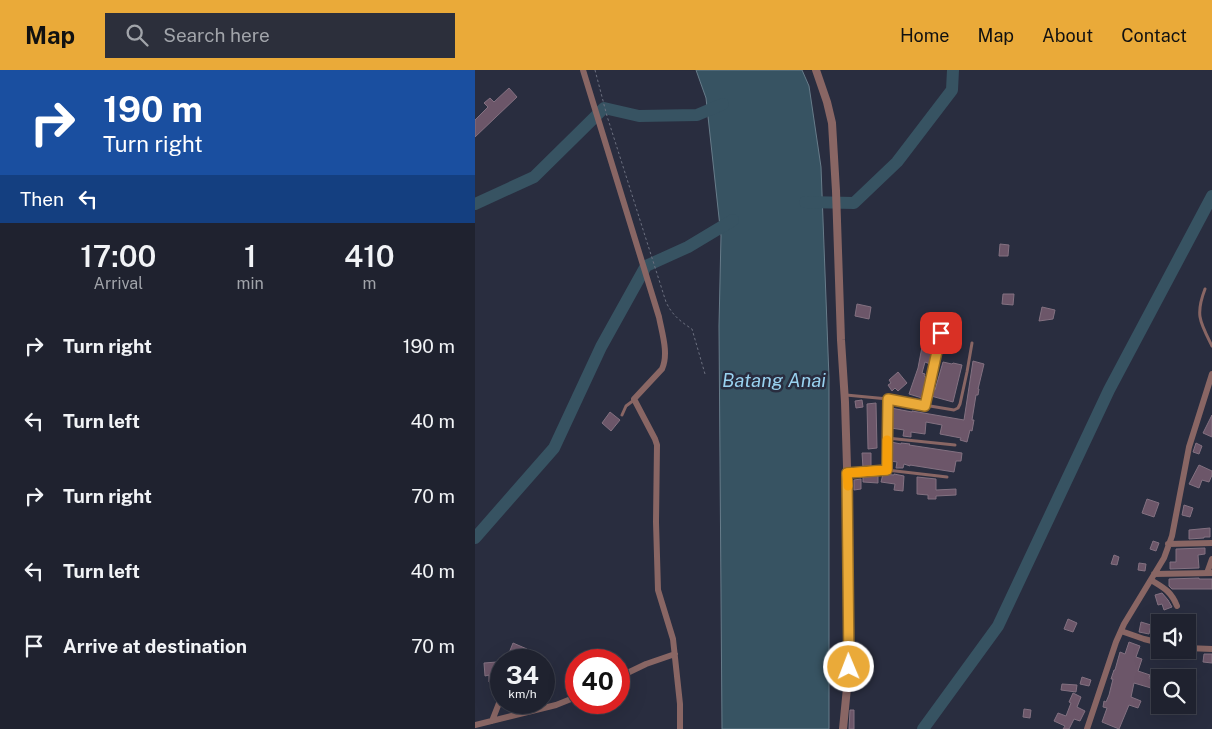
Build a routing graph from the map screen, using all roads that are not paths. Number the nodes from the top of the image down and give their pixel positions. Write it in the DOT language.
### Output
graph roads {
  1 [pos="583,70"];
  2 [pos="817,70"];
  3 [pos="1205,289"];
  4 [pos="941,333"];
  5 [pos="972,343"];
  6 [pos="1212,346"];
  7 [pos="1212,374"];
  8 [pos="845,395"];
  9 [pos="634,399"];
  10 [pos="888,399"];
  11 [pos="925,406"];
  12 [pos="622,415"];
  13 [pos="887,438"];
  14 [pos="955,445"];
  15 [pos="887,470"];
  16 [pos="847,473"];
  17 [pos="947,477"];
  18 [pos="1212,543"];
  19 [pos="1169,544"];
  20 [pos="1212,559"];
  21 [pos="1209,573"];
  22 [pos="1153,577"];
  23 [pos="1177,606"];
  24 [pos="1121,631"];
  25 [pos="1151,641"];
  26 [pos="1196,648"];
  27 [pos="1212,649"];
  28 [pos="675,654"];
  29 [pos="630,672"];
  30 [pos="565,702"];
  31 [pos="495,714"];
  32 [pos="492,721"];
  33 [pos="475,725"];
  34 [pos="680,729"];
  35 [pos="843,729"];
  36 [pos="1087,729"];
  1 -- 9 [label="street"];
  2 -- 8 [label="street"];
  3 -- 6 [label="lane"];
  4 -- 11 [label="lane"];
  5 -- 11 [label="lane"];
  7 -- 19 [label="street"];
  8 -- 10 [label="lane"];
  8 -- 16 [label="street"];
  9 -- 12 [label="lane"];
  9 -- 28 [label="street"];
  10 -- 11 [label="lane"];
  10 -- 13 [label="lane"];
  13 -- 14 [label="lane"];
  13 -- 15 [label="lane"];
  15 -- 16 [label="lane"];
  15 -- 17 [label="lane"];
  16 -- 35 [label="street"];
  18 -- 19 [label="street"];
  19 -- 22 [label="street"];
  20 -- 21 [label="street"];
  21 -- 22 [label="street"];
  22 -- 23 [label="street"];
  22 -- 24 [label="street"];
  24 -- 25 [label="street"];
  24 -- 36 [label="street"];
  26 -- 27 [label="street"];
  28 -- 29 [label="street"];
  28 -- 34 [label="street"];
  30 -- 32 [label="street"];
  31 -- 32 [label="street"];
  32 -- 33 [label="street"];
}
